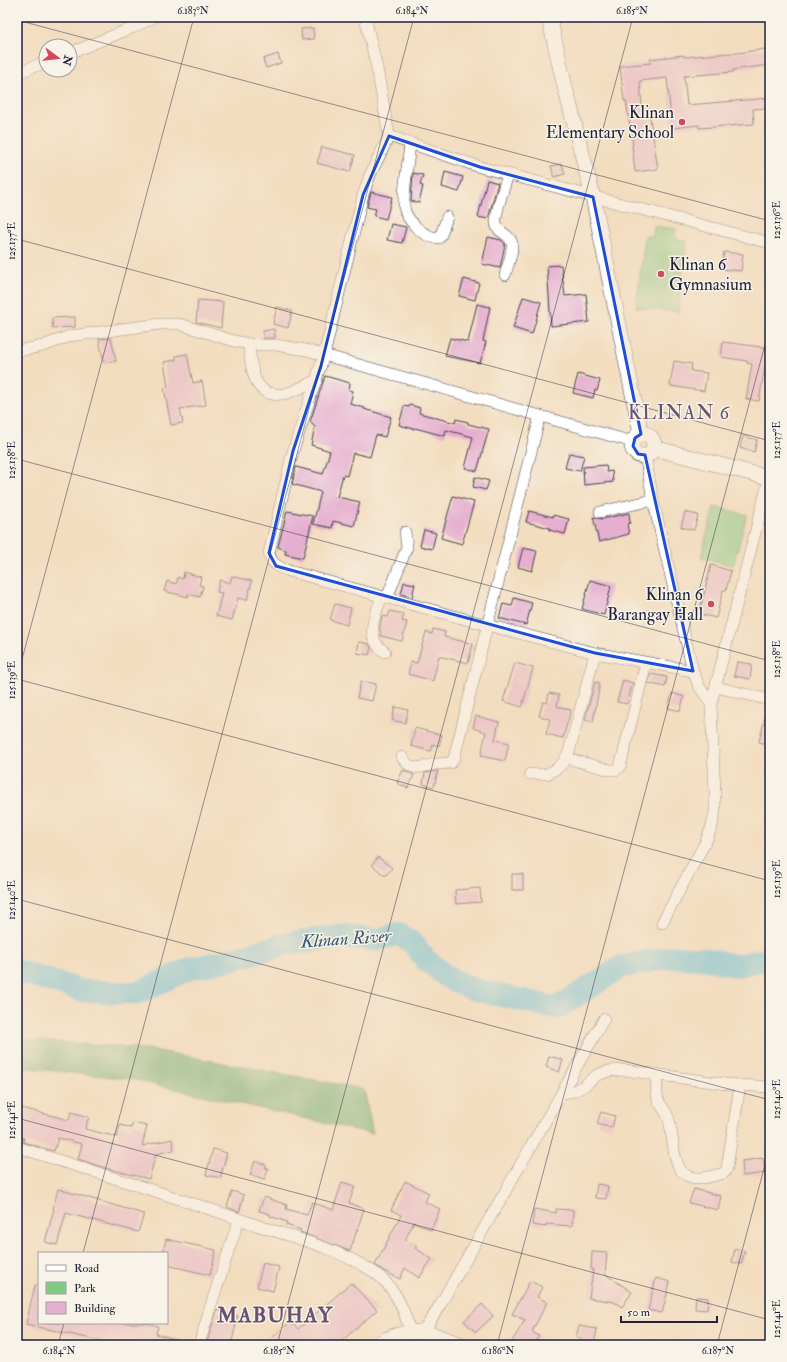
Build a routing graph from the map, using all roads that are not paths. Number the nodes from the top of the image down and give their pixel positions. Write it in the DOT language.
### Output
graph roads {
  1 [pos="154,17"];
  2 [pos="365,17"];
  3 [pos="549,17"];
  4 [pos="78,50"];
  5 [pos="38,65"];
  6 [pos="17,73"];
  7 [pos="389,136"];
  8 [pos="410,144"];
  9 [pos="508,175"];
  10 [pos="593,197"];
  11 [pos="447,217"];
  12 [pos="770,243"];
  13 [pos="505,275"];
  14 [pos="249,344"];
  15 [pos="17,351"];
  16 [pos="324,355"];
  17 [pos="317,380"];
  18 [pos="540,416"];
  19 [pos="637,438"];
  20 [pos="650,451"];
  21 [pos="770,477"];
  22 [pos="654,500"];
  23 [pos="600,512"];
  24 [pos="405,532"];
  25 [pos="384,597"];
  26 [pos="487,625"];
  27 [pos="385,652"];
  28 [pos="595,653"];
  29 [pos="646,663"];
  30 [pos="693,671"];
  31 [pos="716,687"];
  32 [pos="770,700"];
  33 [pos="711,704"];
  34 [pos="402,757"];
  35 [pos="566,758"];
  36 [pos="530,774"];
  37 [pos="662,923"];
  38 [pos="604,1019"];
  39 [pos="657,1074"];
  40 [pos="740,1085"];
  41 [pos="770,1087"];
  42 [pos="562,1092"];
  43 [pos="17,1147"];
  44 [pos="239,1219"];
  45 [pos="416,1333"];
  46 [pos="200,1345"];
  47 [pos="376,1345"];
  48 [pos="462,1345"];
  1 -- 4 [label="street"];
  2 -- 7 [label="street"];
  3 -- 10 [label="street"];
  5 -- 6 [label="street"];
  7 -- 8 [label="street"];
  7 -- 16 [label="street"];
  8 -- 9 [label="street"];
  8 -- 11 [label="street"];
  9 -- 10 [label="street"];
  9 -- 13 [label="street"];
  10 -- 12 [label="street"];
  10 -- 19 [label="street"];
  14 -- 15 [label="street"];
  14 -- 16 [label="street"];
  14 -- 17 [label="street"];
  16 -- 17 [label="street"];
  16 -- 18 [label="street"];
  17 -- 25 [label="street"];
  18 -- 19 [label="street"];
  18 -- 26 [label="street"];
  19 -- 20 [label="street"];
  20 -- 21 [label="street"];
  20 -- 22 [label="street"];
  21 -- 31 [label="street"];
  22 -- 23 [label="street"];
  22 -- 30 [label="street"];
  24 -- 25 [label="street"];
  25 -- 26 [label="street"];
  25 -- 27 [label="street"];
  26 -- 28 [label="street"];
  26 -- 34 [label="street"];
  28 -- 29 [label="street"];
  28 -- 35 [label="street"];
  29 -- 30 [label="street"];
  29 -- 35 [label="street"];
  30 -- 33 [label="street"];
  31 -- 32 [label="street"];
  31 -- 33 [label="street"];
  33 -- 37 [label="street"];
  35 -- 36 [label="street"];
  38 -- 42 [label="street"];
  39 -- 40 [label="street"];
  39 -- 40 [label="street"];
  39 -- 42 [label="street"];
  40 -- 41 [label="street"];
  42 -- 45 [label="street"];
  43 -- 44 [label="street"];
  44 -- 45 [label="street"];
  44 -- 46 [label="street"];
  45 -- 47 [label="street"];
  45 -- 48 [label="street"];
}
